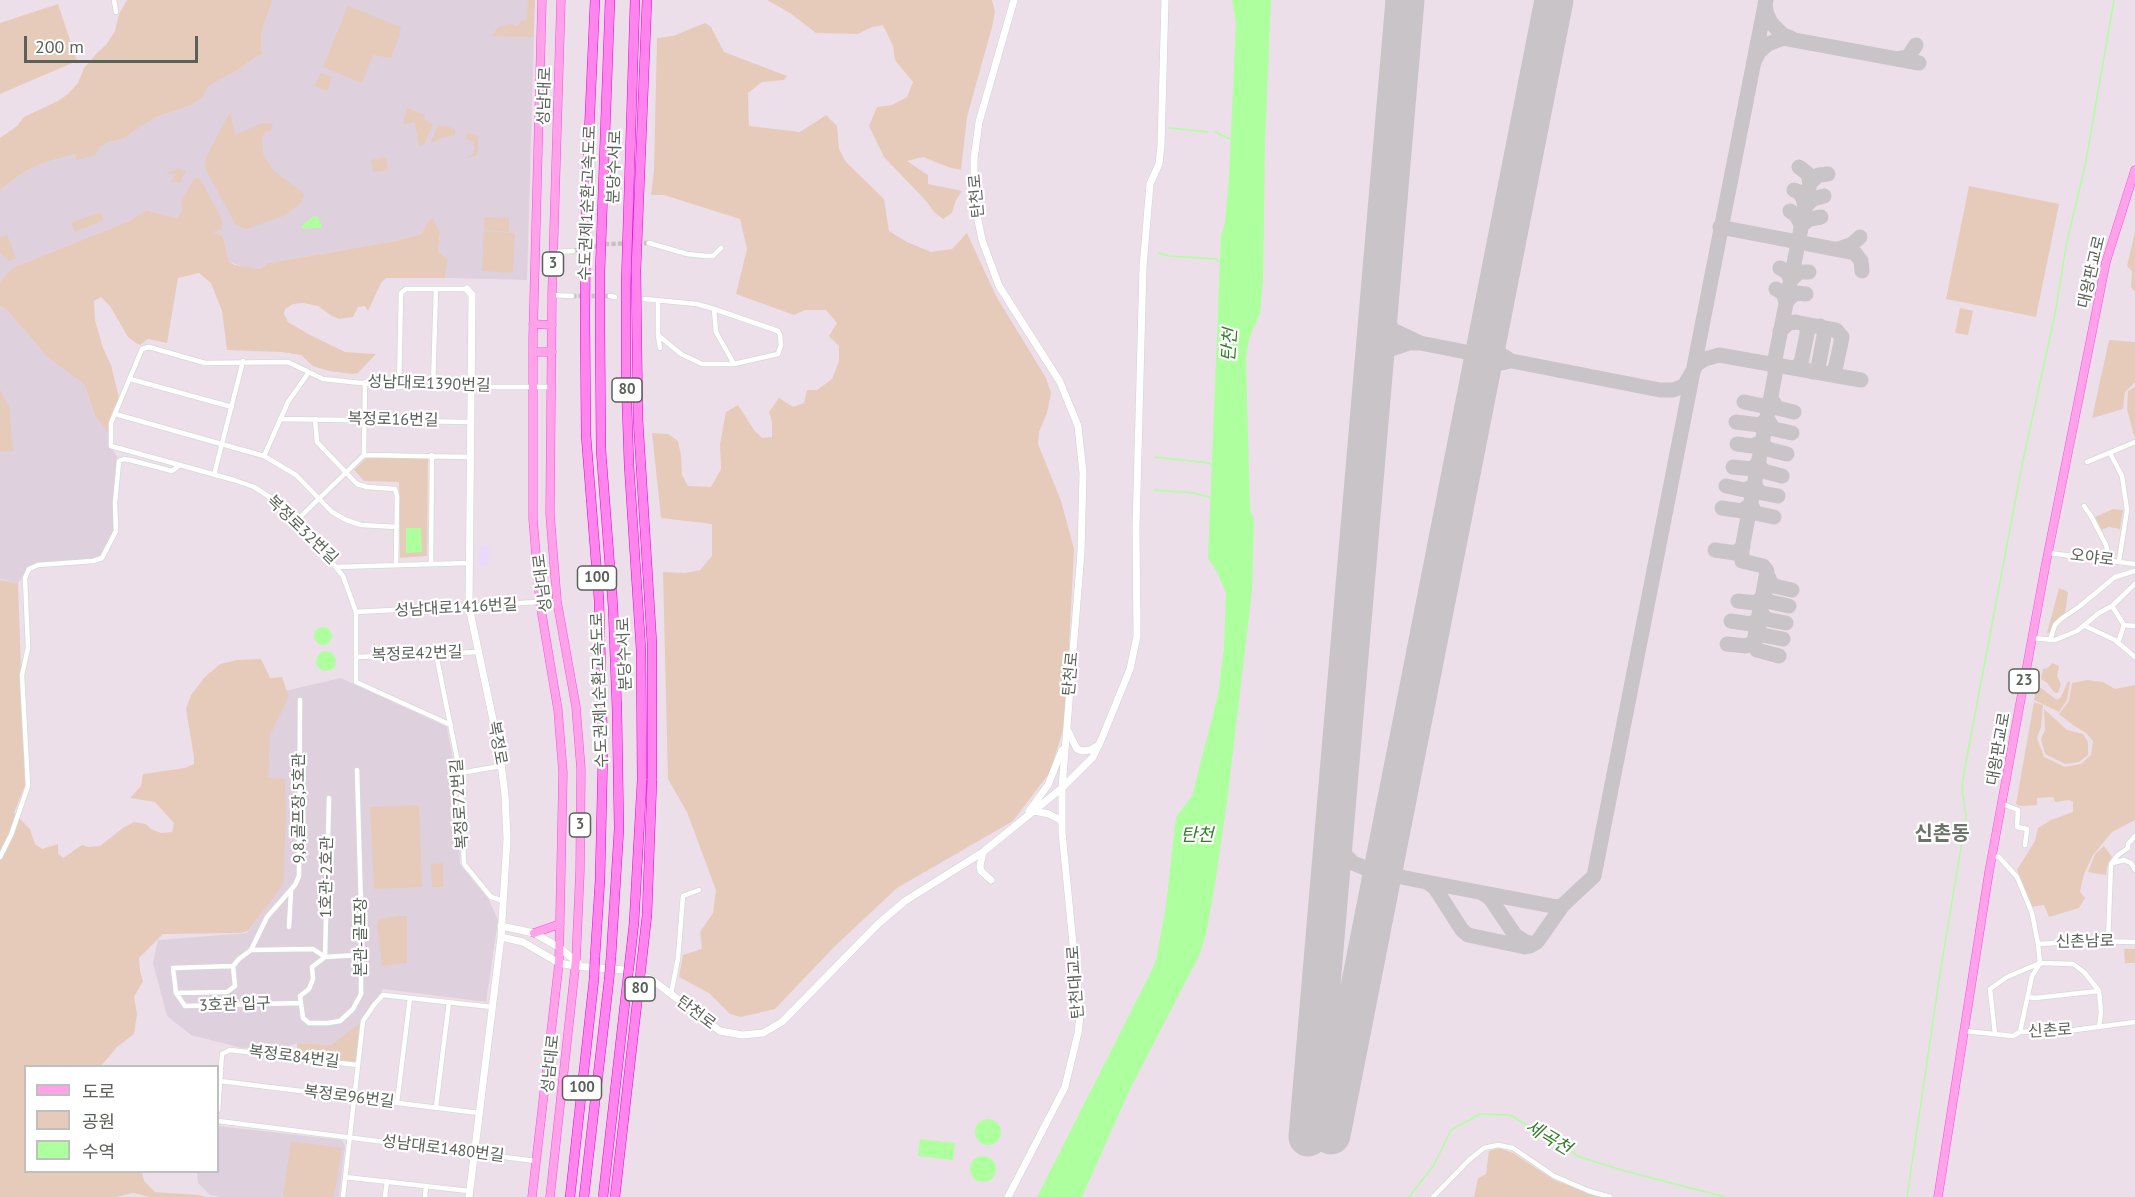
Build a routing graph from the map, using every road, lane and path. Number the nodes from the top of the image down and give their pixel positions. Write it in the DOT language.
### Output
graph roads {
  1 [pos="114,0"];
  2 [pos="542,0"];
  3 [pos="561,0"];
  4 [pos="595,0"];
  5 [pos="610,0"];
  6 [pos="635,0"];
  7 [pos="647,0"];
  8 [pos="1014,0"];
  9 [pos="1165,0"];
  10 [pos="116,12"];
  11 [pos="2135,170"];
  12 [pos="648,243"];
  13 [pos="721,248"];
  14 [pos="573,250"];
  15 [pos="554,252"];
  16 [pos="436,290"];
  17 [pos="467,290"];
  18 [pos="552,294"];
  19 [pos="572,296"];
  20 [pos="644,299"];
  21 [pos="658,301"];
  22 [pos="714,309"];
  23 [pos="533,324"];
  24 [pos="552,325"];
  25 [pos="658,335"];
  26 [pos="660,348"];
  27 [pos="533,352"];
  28 [pos="552,352"];
  29 [pos="243,361"];
  30 [pos="734,364"];
  31 [pos="309,372"];
  32 [pos="130,379"];
  33 [pos="365,382"];
  34 [pos="399,387"];
  35 [pos="433,387"];
  36 [pos="470,387"];
  37 [pos="533,387"];
  38 [pos="552,387"];
  39 [pos="232,407"];
  40 [pos="115,414"];
  41 [pos="280,419"];
  42 [pos="315,419"];
  43 [pos="365,420"];
  44 [pos="471,422"];
  45 [pos="2135,442"];
  46 [pos="222,444"];
  47 [pos="111,446"];
  48 [pos="2110,453"];
  49 [pos="364,455"];
  50 [pos="432,455"];
  51 [pos="264,456"];
  52 [pos="471,457"];
  53 [pos="2087,462"];
  54 [pos="180,465"];
  55 [pos="345,472"];
  56 [pos="214,475"];
  57 [pos="319,497"];
  58 [pos="2084,506"];
  59 [pos="2127,511"];
  60 [pos="2135,512"];
  61 [pos="295,522"];
  62 [pos="397,526"];
  63 [pos="2049,553"];
  64 [pos="2110,561"];
  65 [pos="2119,561"];
  66 [pos="469,563"];
  67 [pos="431,564"];
  68 [pos="396,565"];
  69 [pos="336,567"];
  70 [pos="2135,567"];
  71 [pos="2135,585"];
  72 [pos="557,601"];
  73 [pos="540,603"];
  74 [pos="2112,606"];
  75 [pos="469,607"];
  76 [pos="356,612"];
  77 [pos="2124,625"];
  78 [pos="2085,626"];
  79 [pos="2135,626"];
  80 [pos="2032,638"];
  81 [pos="2050,640"];
  82 [pos="2118,643"];
  83 [pos="478,652"];
  84 [pos="436,654"];
  85 [pos="356,657"];
  86 [pos="2135,657"];
  87 [pos="300,700"];
  88 [pos="451,725"];
  89 [pos="1066,729"];
  90 [pos="1064,745"];
  91 [pos="1099,745"];
  92 [pos="501,766"];
  93 [pos="357,770"];
  94 [pos="460,773"];
  95 [pos="647,780"];
  96 [pos="1062,788"];
  97 [pos="329,798"];
  98 [pos="2003,804"];
  99 [pos="1034,812"];
  100 [pos="1062,821"];
  101 [pos="1018,825"];
  102 [pos="2135,836"];
  103 [pos="2025,845"];
  104 [pos="983,852"];
  105 [pos="1993,856"];
  106 [pos="0,857"];
  107 [pos="2111,864"];
  108 [pos="2135,870"];
  109 [pos="991,880"];
  110 [pos="291,890"];
  111 [pos="699,890"];
  112 [pos="504,901"];
  113 [pos="560,924"];
  114 [pos="501,926"];
  115 [pos="289,927"];
  116 [pos="2037,932"];
  117 [pos="534,933"];
  118 [pos="2028,933"];
  119 [pos="501,937"];
  120 [pos="2108,941"];
  121 [pos="2135,942"];
  122 [pos="2038,944"];
  123 [pos="560,948"];
  124 [pos="251,950"];
  125 [pos="360,955"];
  126 [pos="325,957"];
  127 [pos="559,963"];
  128 [pos="2040,963"];
  129 [pos="577,964"];
  130 [pos="233,966"];
  131 [pos="2099,991"];
  132 [pos="176,993"];
  133 [pos="671,994"];
  134 [pos="2028,997"];
  135 [pos="410,998"];
  136 [pos="449,1002"];
  137 [pos="301,1003"];
  138 [pos="492,1007"];
  139 [pos="2135,1022"];
  140 [pos="2099,1027"];
  141 [pos="1965,1031"];
  142 [pos="2020,1032"];
  143 [pos="1995,1034"];
  144 [pos="357,1065"];
  145 [pos="220,1081"];
  146 [pos="219,1096"];
  147 [pos="354,1097"];
  148 [pos="397,1103"];
  149 [pos="436,1107"];
  150 [pos="479,1113"];
  151 [pos="219,1121"];
  152 [pos="351,1137"];
  153 [pos="474,1153"];
  154 [pos="536,1161"];
  155 [pos="345,1177"];
  156 [pos="387,1181"];
  157 [pos="426,1186"];
  158 [pos="469,1194"];
  159 [pos="343,1197"];
  160 [pos="385,1197"];
  161 [pos="425,1197"];
  162 [pos="532,1197"];
  163 [pos="550,1197"];
  164 [pos="570,1197"];
  165 [pos="584,1197"];
  166 [pos="603,1197"];
  167 [pos="615,1197"];
  168 [pos="1008,1197"];
  169 [pos="1433,1197"];
  170 [pos="1610,1197"];
  171 [pos="1938,1197"];
  1 -- 10 [label="street"];
  2 -- 23 [label="main road, 성남대로 / 3"];
  3 -- 15 [label="main road, 성남대로 / 3"];
  4 -- 164 [label="highway, 수도권제1순환고속도로 / 100, bridge"];
  5 -- 165 [label="highway, 수도권제1순환고속도로 / 100, bridge"];
  6 -- 95 [label="highway, 분당수서로 / 80"];
  7 -- 95 [label="highway, 분당수서로 / 80"];
  8 -- 89 [label="street, 탄천로"];
  9 -- 91 [label="street"];
  11 -- 63 [label="main road, 대왕판교로 / 23"];
  12 -- 13 [label="street"];
  14 -- 15 [label="street"];
  15 -- 18 [label="main road, 성남대로 / 3"];
  16 -- 17 [label="street"];
  16 -- 34 [label="street"];
  16 -- 35 [label="street"];
  17 -- 36 [label="street, 복정로"];
  18 -- 19 [label="street"];
  18 -- 24 [label="main road, 성남대로 / 3"];
  20 -- 21 [label="street"];
  21 -- 22 [label="street"];
  21 -- 25 [label="street"];
  22 -- 30 [label="street"];
  22 -- 30 [label="street"];
  23 -- 24 [label="main road"];
  23 -- 27 [label="main road, 성남대로 / 3"];
  24 -- 28 [label="main road, 성남대로 / 3"];
  25 -- 26 [label="street"];
  25 -- 30 [label="street"];
  27 -- 28 [label="main road"];
  27 -- 37 [label="main road, 성남대로 / 3"];
  28 -- 38 [label="main road, 성남대로 / 3"];
  29 -- 31 [label="street, 성남대로1390번길"];
  29 -- 32 [label="street, 성남대로1390번길"];
  29 -- 39 [label="street"];
  31 -- 33 [label="street, 성남대로1390번길"];
  31 -- 41 [label="street"];
  32 -- 39 [label="street"];
  32 -- 40 [label="street, 성남대로1390번길"];
  33 -- 34 [label="street, 성남대로1390번길"];
  33 -- 43 [label="street"];
  34 -- 35 [label="street, 성남대로1390번길"];
  35 -- 36 [label="street, 성남대로1390번길"];
  36 -- 37 [label="street, 성남대로1390번길"];
  36 -- 44 [label="street, 복정로"];
  37 -- 38 [label="street, 성남대로1390번길"];
  37 -- 73 [label="main road, 성남대로 / 3"];
  38 -- 72 [label="main road, 성남대로 / 3"];
  39 -- 46 [label="street"];
  40 -- 46 [label="street"];
  40 -- 47 [label="street, 성남대로1390번길"];
  41 -- 42 [label="street, 복정로16번길"];
  41 -- 51 [label="street"];
  42 -- 43 [label="street, 복정로16번길"];
  42 -- 55 [label="street"];
  43 -- 44 [label="street, 복정로16번길"];
  43 -- 49 [label="street"];
  44 -- 52 [label="street, 복정로"];
  45 -- 48 [label="street"];
  46 -- 51 [label="street"];
  46 -- 56 [label="street"];
  47 -- 54 [label="street, 복정로32번길"];
  48 -- 53 [label="street"];
  48 -- 59 [label="street"];
  49 -- 50 [label="street"];
  49 -- 55 [label="street"];
  50 -- 52 [label="street"];
  50 -- 67 [label="street"];
  51 -- 57 [label="street"];
  52 -- 66 [label="street, 복정로"];
  54 -- 56 [label="street, 복정로32번길"];
  54 -- 106 [label="street"];
  55 -- 57 [label="street"];
  55 -- 62 [label="street"];
  56 -- 61 [label="street, 복정로32번길"];
  57 -- 61 [label="street"];
  57 -- 62 [label="street"];
  58 -- 64 [label="street"];
  59 -- 60 [label="street"];
  59 -- 65 [label="street"];
  61 -- 69 [label="street, 복정로32번길"];
  62 -- 68 [label="street"];
  63 -- 64 [label="street, 오야로"];
  63 -- 80 [label="main road, 대왕판교로 / 23"];
  64 -- 65 [label="street, 오야로"];
  65 -- 70 [label="street, 오야로"];
  66 -- 67 [label="street, 복정로32번길"];
  66 -- 75 [label="street, 복정로"];
  67 -- 68 [label="street, 복정로32번길"];
  68 -- 69 [label="street, 복정로32번길"];
  69 -- 76 [label="street"];
  70 -- 81 [label="street"];
  71 -- 74 [label="street"];
  72 -- 73 [label="street, 성남대로1416번길"];
  72 -- 129 [label="main road, 성남대로 / 3"];
  73 -- 75 [label="street, 성남대로1416번길"];
  73 -- 113 [label="main road, 성남대로 / 3"];
  74 -- 77 [label="street"];
  74 -- 78 [label="street"];
  75 -- 76 [label="street, 성남대로1416번길"];
  75 -- 83 [label="street, 복정로"];
  76 -- 85 [label="street"];
  77 -- 79 [label="street"];
  77 -- 82 [label="street"];
  78 -- 81 [label="street"];
  78 -- 82 [label="street"];
  80 -- 81 [label="street"];
  80 -- 98 [label="main road, 대왕판교로 / 23"];
  82 -- 86 [label="street"];
  83 -- 84 [label="street, 복정로42번길"];
  83 -- 92 [label="street, 복정로"];
  84 -- 85 [label="street, 복정로42번길"];
  84 -- 88 [label="street, 복정로72번길"];
  85 -- 88 [label="street"];
  87 -- 110 [label="street, 9,8,골프장,5호관"];
  88 -- 94 [label="street, 복정로72번길"];
  89 -- 90 [label="street, 탄천로"];
  89 -- 91 [label="street"];
  90 -- 96 [label="street, 탄천로"];
  90 -- 101 [label="street"];
  91 -- 96 [label="street"];
  92 -- 94 [label="street"];
  92 -- 112 [label="street, 복정로"];
  93 -- 125 [label="street, 본관-골프장"];
  94 -- 112 [label="street, 복정로72번길"];
  95 -- 166 [label="highway, 분당수서로 / 80, bridge"];
  95 -- 167 [label="highway, 분당수서로 / 80, bridge"];
  96 -- 99 [label="street, 탄천로"];
  96 -- 100 [label="street, 탄천대교로"];
  97 -- 126 [label="street, 1호관-2호관"];
  98 -- 103 [label="street"];
  98 -- 105 [label="main road, 대왕판교로 / 23"];
  99 -- 100 [label="street"];
  99 -- 101 [label="street, 탄천로"];
  100 -- 168 [label="street, 탄천대교로"];
  101 -- 104 [label="street, 탄천로"];
  102 -- 107 [label="street"];
  104 -- 109 [label="street"];
  104 -- 133 [label="street, 탄천로"];
  105 -- 116 [label="street"];
  105 -- 141 [label="main road, 대왕판교로 / 23"];
  107 -- 108 [label="street"];
  107 -- 120 [label="street"];
  110 -- 115 [label="street"];
  110 -- 124 [label="street, 9,8,골프장,5호관"];
  111 -- 133 [label="street"];
  112 -- 114 [label="street, 복정로"];
  113 -- 117 [label="main road"];
  113 -- 123 [label="main road, 성남대로 / 3"];
  114 -- 117 [label="street"];
  114 -- 119 [label="street, 복정로"];
  116 -- 118 [label="street"];
  116 -- 122 [label="street"];
  117 -- 123 [label="street"];
  119 -- 127 [label="street"];
  119 -- 138 [label="street, 복정로"];
  120 -- 121 [label="street, 신촌남로"];
  120 -- 122 [label="street, 신촌남로"];
  122 -- 128 [label="street, 신촌남로"];
  123 -- 127 [label="main road, 성남대로 / 3"];
  123 -- 129 [label="street"];
  124 -- 126 [label="street"];
  124 -- 130 [label="street, 9,8,골프장,5호관"];
  125 -- 126 [label="street"];
  125 -- 137 [label="street, 본관-골프장"];
  126 -- 137 [label="street"];
  127 -- 129 [label="street, 탄천로"];
  127 -- 154 [label="main road, 성남대로 / 3"];
  128 -- 131 [label="street"];
  128 -- 134 [label="street"];
  128 -- 143 [label="street, 신촌남로"];
  129 -- 133 [label="street, 탄천로"];
  129 -- 163 [label="main road, 성남대로 / 3"];
  130 -- 132 [label="street"];
  130 -- 132 [label="street"];
  131 -- 134 [label="street"];
  131 -- 140 [label="street"];
  132 -- 137 [label="street, 3호관 입구"];
  134 -- 142 [label="street"];
  135 -- 136 [label="street, 복정로84번길"];
  135 -- 144 [label="street, 복정로84번길"];
  135 -- 148 [label="street"];
  136 -- 138 [label="street, 복정로84번길"];
  136 -- 149 [label="street"];
  138 -- 150 [label="street, 복정로"];
  139 -- 140 [label="street, 신촌로"];
  140 -- 142 [label="street, 신촌로"];
  141 -- 143 [label="street, 신촌로"];
  141 -- 171 [label="main road, 대왕판교로 / 23"];
  142 -- 143 [label="street, 신촌로"];
  144 -- 145 [label="street, 복정로84번길"];
  144 -- 147 [label="street, 복정로84번길"];
  145 -- 146 [label="street"];
  145 -- 147 [label="street, 복정로96번길"];
  147 -- 148 [label="street, 복정로96번길"];
  147 -- 152 [label="street, 복정로84번길"];
  148 -- 149 [label="street, 복정로96번길"];
  149 -- 150 [label="street, 복정로96번길"];
  150 -- 153 [label="street, 복정로"];
  151 -- 152 [label="street, 성남대로1480번길"];
  152 -- 153 [label="street, 성남대로1480번길"];
  152 -- 155 [label="street"];
  153 -- 154 [label="street, 성남대로1480번길"];
  153 -- 158 [label="street, 복정로"];
  154 -- 162 [label="main road, 성남대로 / 3"];
  155 -- 156 [label="street"];
  155 -- 159 [label="street"];
  156 -- 157 [label="street"];
  156 -- 160 [label="street"];
  157 -- 158 [label="street"];
  157 -- 161 [label="street"];
  169 -- 170 [label="street"];
}
